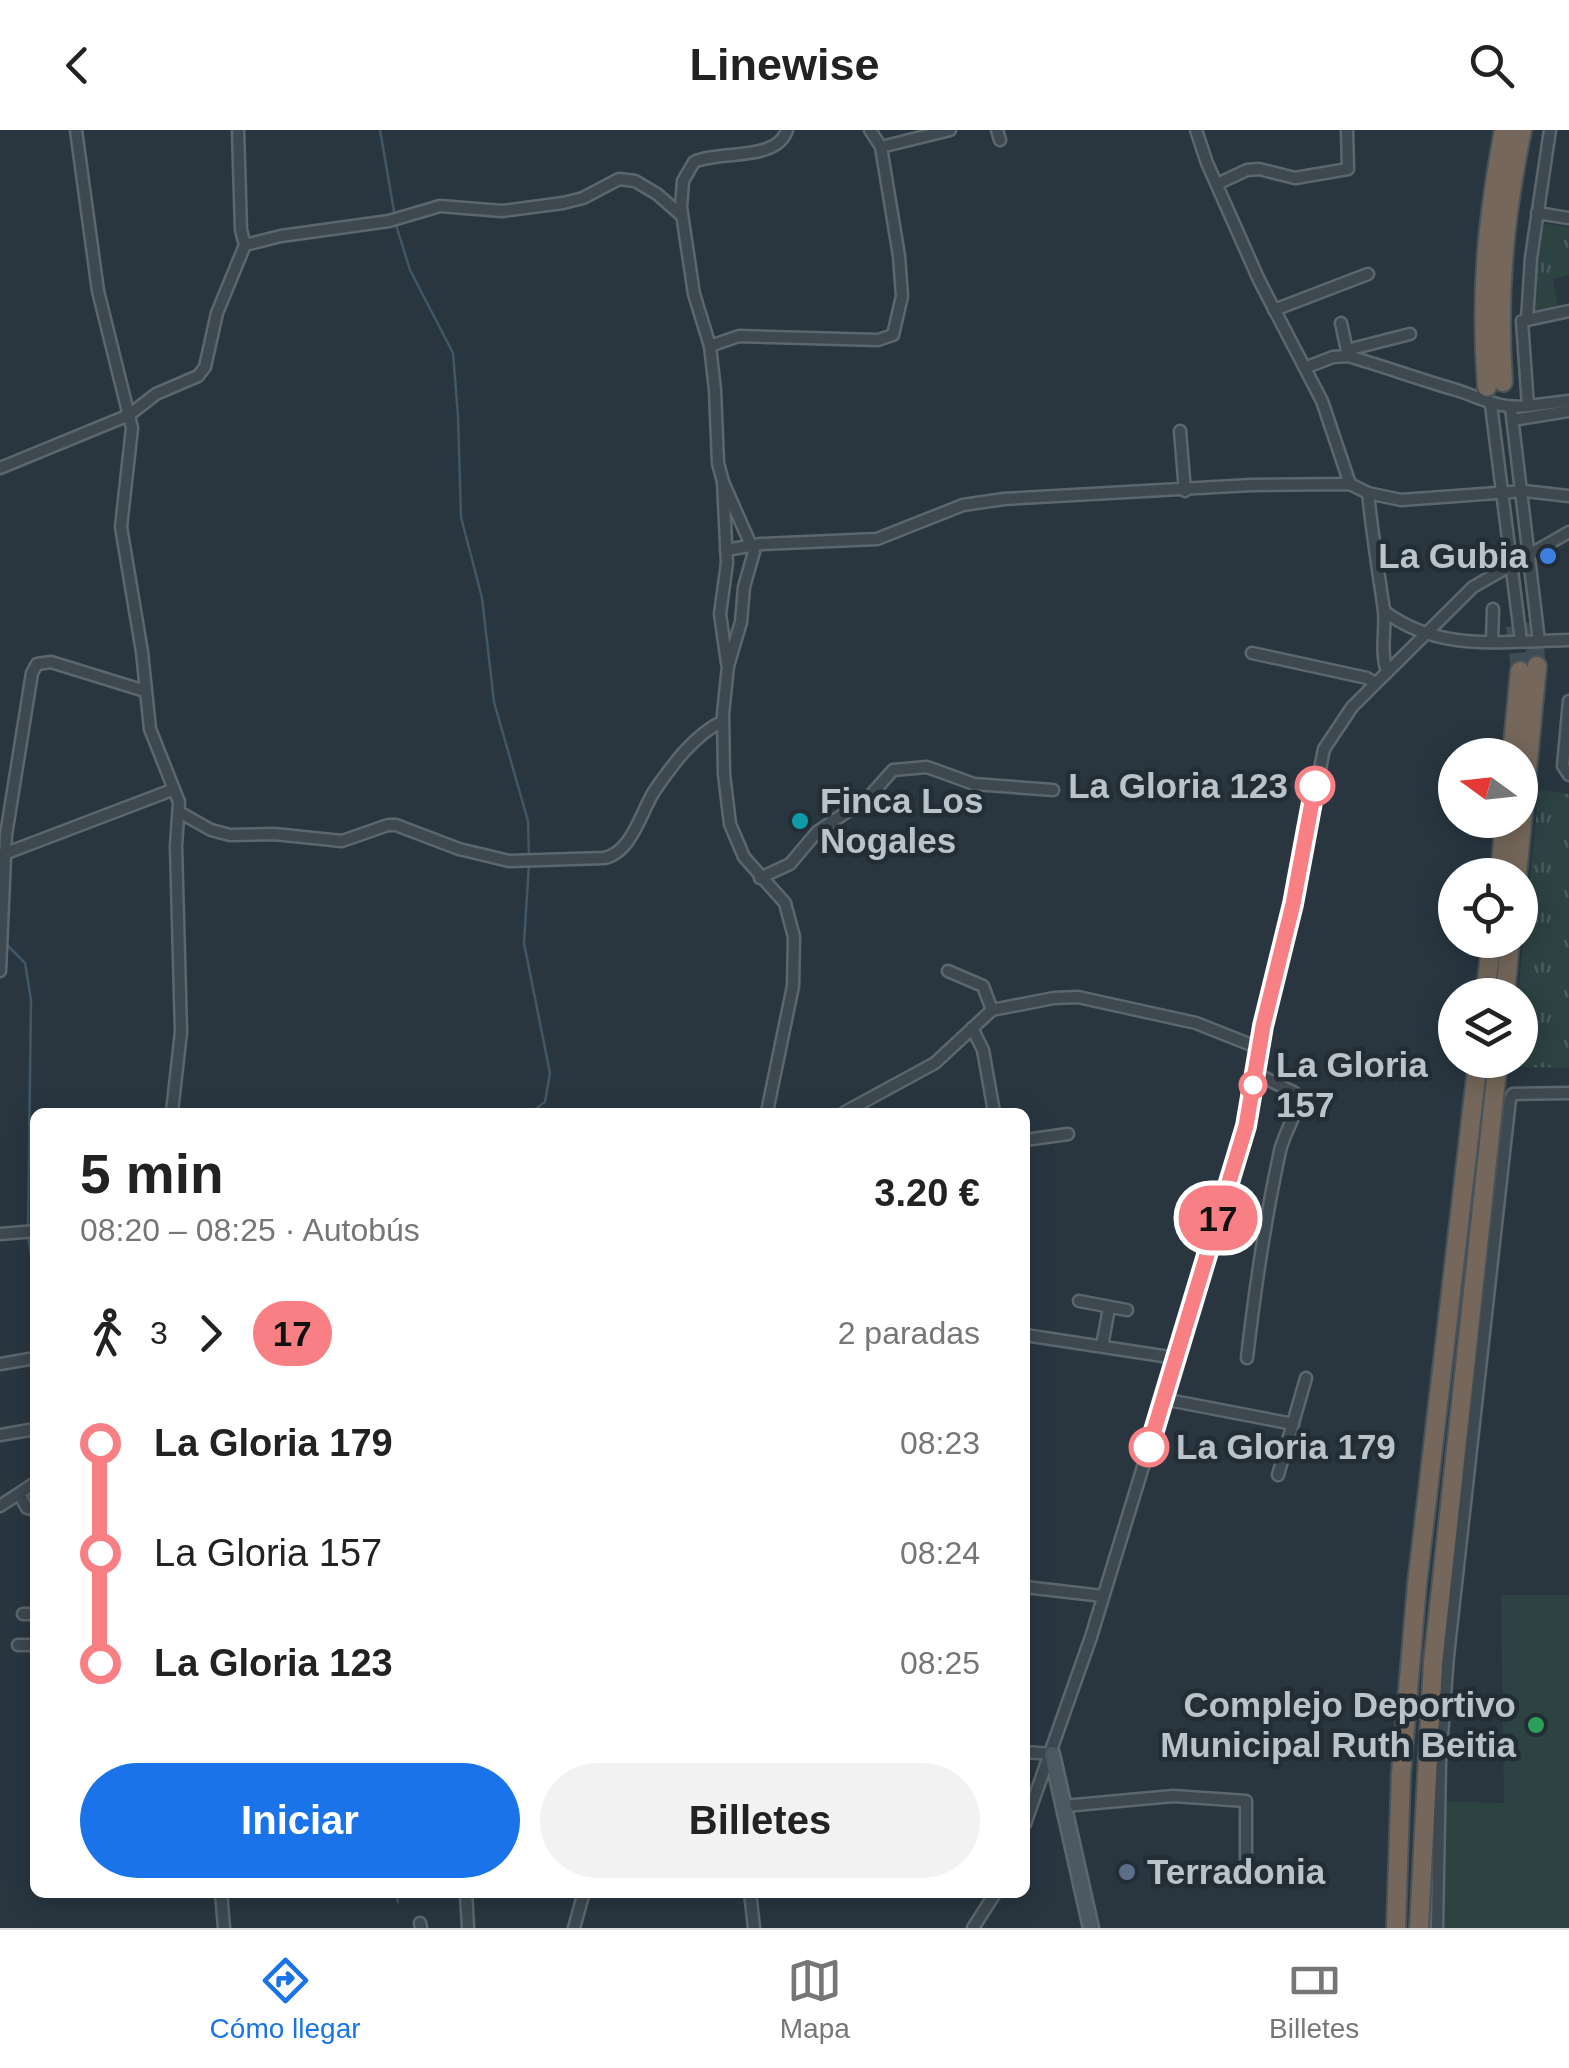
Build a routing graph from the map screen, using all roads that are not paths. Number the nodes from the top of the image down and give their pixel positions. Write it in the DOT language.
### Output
graph roads {
  1 [pos="76,130"];
  2 [pos="238,130"];
  3 [pos="787,130"];
  4 [pos="870,130"];
  5 [pos="950,130"];
  6 [pos="1196,130"];
  7 [pos="1347,130"];
  8 [pos="1504,130"];
  9 [pos="1522,130"];
  10 [pos="1550,130"];
  11 [pos="881,147"];
  12 [pos="1216,184"];
  13 [pos="1537,213"];
  14 [pos="682,216"];
  15 [pos="1569,218"];
  16 [pos="245,246"];
  17 [pos="1368,274"];
  18 [pos="1274,310"];
  19 [pos="1569,311"];
  20 [pos="1525,321"];
  21 [pos="1341,323"];
  22 [pos="1410,334"];
  23 [pos="710,346"];
  24 [pos="1348,353"];
  25 [pos="1307,367"];
  26 [pos="1494,391"];
  27 [pos="1569,400"];
  28 [pos="1528,406"];
  29 [pos="1569,411"];
  30 [pos="1512,414"];
  31 [pos="130,415"];
  32 [pos="1180,430"];
  33 [pos="0,468"];
  34 [pos="723,482"];
  35 [pos="1350,484"];
  36 [pos="1185,491"];
  37 [pos="1504,492"];
  38 [pos="1524,492"];
  39 [pos="1368,493"];
  40 [pos="1569,496"];
  41 [pos="1569,532"];
  42 [pos="752,546"];
  43 [pos="726,550"];
  44 [pos="1531,553"];
  45 [pos="1513,563"];
  46 [pos="1493,609"];
  47 [pos="1384,611"];
  48 [pos="1428,633"];
  49 [pos="1539,640"];
  50 [pos="1569,640"];
  51 [pos="1521,641"];
  52 [pos="1492,642"];
  53 [pos="1252,654"];
  54 [pos="728,666"];
  55 [pos="1387,672"];
  56 [pos="1375,683"];
  57 [pos="145,691"];
  58 [pos="1569,701"];
  59 [pos="723,721"];
  60 [pos="1515,738"];
  61 [pos="1525,738"];
  62 [pos="1567,774"];
  63 [pos="172,790"];
  64 [pos="1054,790"];
  65 [pos="180,812"];
  66 [pos="4,854"];
  67 [pos="760,878"];
  68 [pos="0,970"];
  69 [pos="948,972"];
  70 [pos="992,1010"];
  71 [pos="972,1028"];
  72 [pos="1259,1048"];
  73 [pos="1255,1073"];
  74 [pos="1476,1078"];
  75 [pos="1496,1078"];
  76 [pos="1569,1092"];
  77 [pos="172,1108"];
  78 [pos="768,1108"];
  79 [pos="853,1108"];
  80 [pos="993,1108"];
  81 [pos="1068,1134"];
  82 [pos="1030,1139"];
  83 [pos="30,1230"];
  84 [pos="0,1234"];
  85 [pos="1079,1301"];
  86 [pos="1109,1308"];
  87 [pos="1127,1310"];
  88 [pos="1030,1336"];
  89 [pos="1102,1346"];
  90 [pos="1176,1358"];
  91 [pos="1247,1358"];
  92 [pos="30,1359"];
  93 [pos="0,1364"];
  94 [pos="1306,1378"];
  95 [pos="1163,1399"];
  96 [pos="1293,1424"];
  97 [pos="30,1430"];
  98 [pos="0,1435"];
  99 [pos="1278,1475"];
  100 [pos="30,1486"];
  101 [pos="19,1494"];
  102 [pos="0,1506"];
  103 [pos="30,1509"];
  104 [pos="1030,1588"];
  105 [pos="1104,1596"];
  106 [pos="18,1645"];
  107 [pos="30,1645"];
  108 [pos="1030,1752"];
  109 [pos="1052,1754"];
  110 [pos="1046,1770"];
  111 [pos="1057,1784"];
  112 [pos="1030,1804"];
  113 [pos="1064,1806"];
  114 [pos="1246,1866"];
  115 [pos="221,1898"];
  116 [pos="466,1898"];
  117 [pos="582,1898"];
  118 [pos="751,1898"];
  119 [pos="992,1898"];
  120 [pos="224,1928"];
  121 [pos="468,1928"];
  122 [pos="574,1928"];
  123 [pos="754,1928"];
  124 [pos="973,1928"];
  125 [pos="1091,1928"];
  126 [pos="1396,1928"];
  127 [pos="1420,1928"];
  128 [pos="1437,1928"];
  1 -- 31 [label="street"];
  2 -- 16 [label="street"];
  3 -- 14 [label="street"];
  4 -- 11 [label="street"];
  5 -- 11 [label="street"];
  6 -- 12 [label="street"];
  7 -- 12 [label="street"];
  8 -- 26 [label="highway"];
  9 -- 26 [label="highway"];
  10 -- 13 [label="street"];
  11 -- 23 [label="street"];
  12 -- 18 [label="street"];
  13 -- 15 [label="street"];
  13 -- 20 [label="street"];
  14 -- 16 [label="street"];
  14 -- 23 [label="street"];
  16 -- 31 [label="street"];
  17 -- 18 [label="street"];
  18 -- 25 [label="street"];
  19 -- 20 [label="street"];
  20 -- 28 [label="street"];
  21 -- 24 [label="street"];
  22 -- 24 [label="street"];
  23 -- 34 [label="street"];
  24 -- 25 [label="street"];
  24 -- 26 [label="street"];
  25 -- 35 [label="street"];
  26 -- 30 [label="street"];
  26 -- 37 [label="street"];
  27 -- 28 [label="street"];
  28 -- 30 [label="street"];
  29 -- 30 [label="street"];
  30 -- 38 [label="street"];
  31 -- 33 [label="street"];
  31 -- 57 [label="street"];
  32 -- 36 [label="street"];
  34 -- 42 [label="street"];
  34 -- 43 [label="street"];
  35 -- 36 [label="street"];
  35 -- 39 [label="street"];
  36 -- 42 [label="street"];
  37 -- 38 [label="street"];
  37 -- 39 [label="street"];
  37 -- 45 [label="street"];
  38 -- 40 [label="street"];
  38 -- 44 [label="street"];
  39 -- 47 [label="street"];
  41 -- 44 [label="street"];
  42 -- 43 [label="street"];
  42 -- 54 [label="street"];
  43 -- 54 [label="street"];
  44 -- 45 [label="street"];
  44 -- 49 [label="street"];
  45 -- 48 [label="street"];
  45 -- 51 [label="street"];
  46 -- 52 [label="street"];
  47 -- 48 [label="street"];
  47 -- 55 [label="street"];
  48 -- 52 [label="street"];
  48 -- 55 [label="street"];
  49 -- 50 [label="street"];
  49 -- 51 [label="street"];
  51 -- 52 [label="street"];
  53 -- 56 [label="street"];
  54 -- 59 [label="street"];
  55 -- 56 [label="street"];
  56 -- 72 [label="street"];
  57 -- 63 [label="street"];
  57 -- 66 [label="street"];
  58 -- 62 [label="street"];
  59 -- 65 [label="street"];
  59 -- 67 [label="street"];
  60 -- 61 [label="highway"];
  63 -- 65 [label="street"];
  63 -- 66 [label="street"];
  64 -- 67 [label="street"];
  65 -- 77 [label="street"];
  66 -- 68 [label="street"];
  67 -- 78 [label="street"];
  69 -- 70 [label="street"];
  70 -- 71 [label="street"];
  70 -- 72 [label="street"];
  71 -- 79 [label="street"];
  71 -- 80 [label="street"];
  72 -- 73 [label="street"];
  73 -- 90 [label="street"];
  73 -- 91 [label="street"];
  74 -- 126 [label="highway"];
  75 -- 127 [label="highway"];
  76 -- 128 [label="street"];
  81 -- 82 [label="street"];
  83 -- 84 [label="street"];
  85 -- 86 [label="street"];
  86 -- 87 [label="street"];
  86 -- 89 [label="street"];
  88 -- 89 [label="street"];
  89 -- 90 [label="street"];
  90 -- 95 [label="street"];
  92 -- 93 [label="street"];
  94 -- 96 [label="street"];
  95 -- 96 [label="street"];
  95 -- 105 [label="street"];
  96 -- 99 [label="street"];
  97 -- 98 [label="street"];
  100 -- 101 [label="street"];
  101 -- 102 [label="street"];
  101 -- 103 [label="street"];
  104 -- 105 [label="street"];
  105 -- 109 [label="street"];
  106 -- 107 [label="street"];
  108 -- 109 [label="street"];
  109 -- 110 [label="street"];
  109 -- 111 [label="main road"];
  110 -- 111 [label="main road"];
  110 -- 112 [label="street"];
  111 -- 113 [label="main road"];
  113 -- 114 [label="street"];
  113 -- 125 [label="main road"];
  115 -- 120 [label="street"];
  116 -- 121 [label="street"];
  117 -- 122 [label="street"];
  118 -- 123 [label="street"];
  119 -- 124 [label="street"];
}
